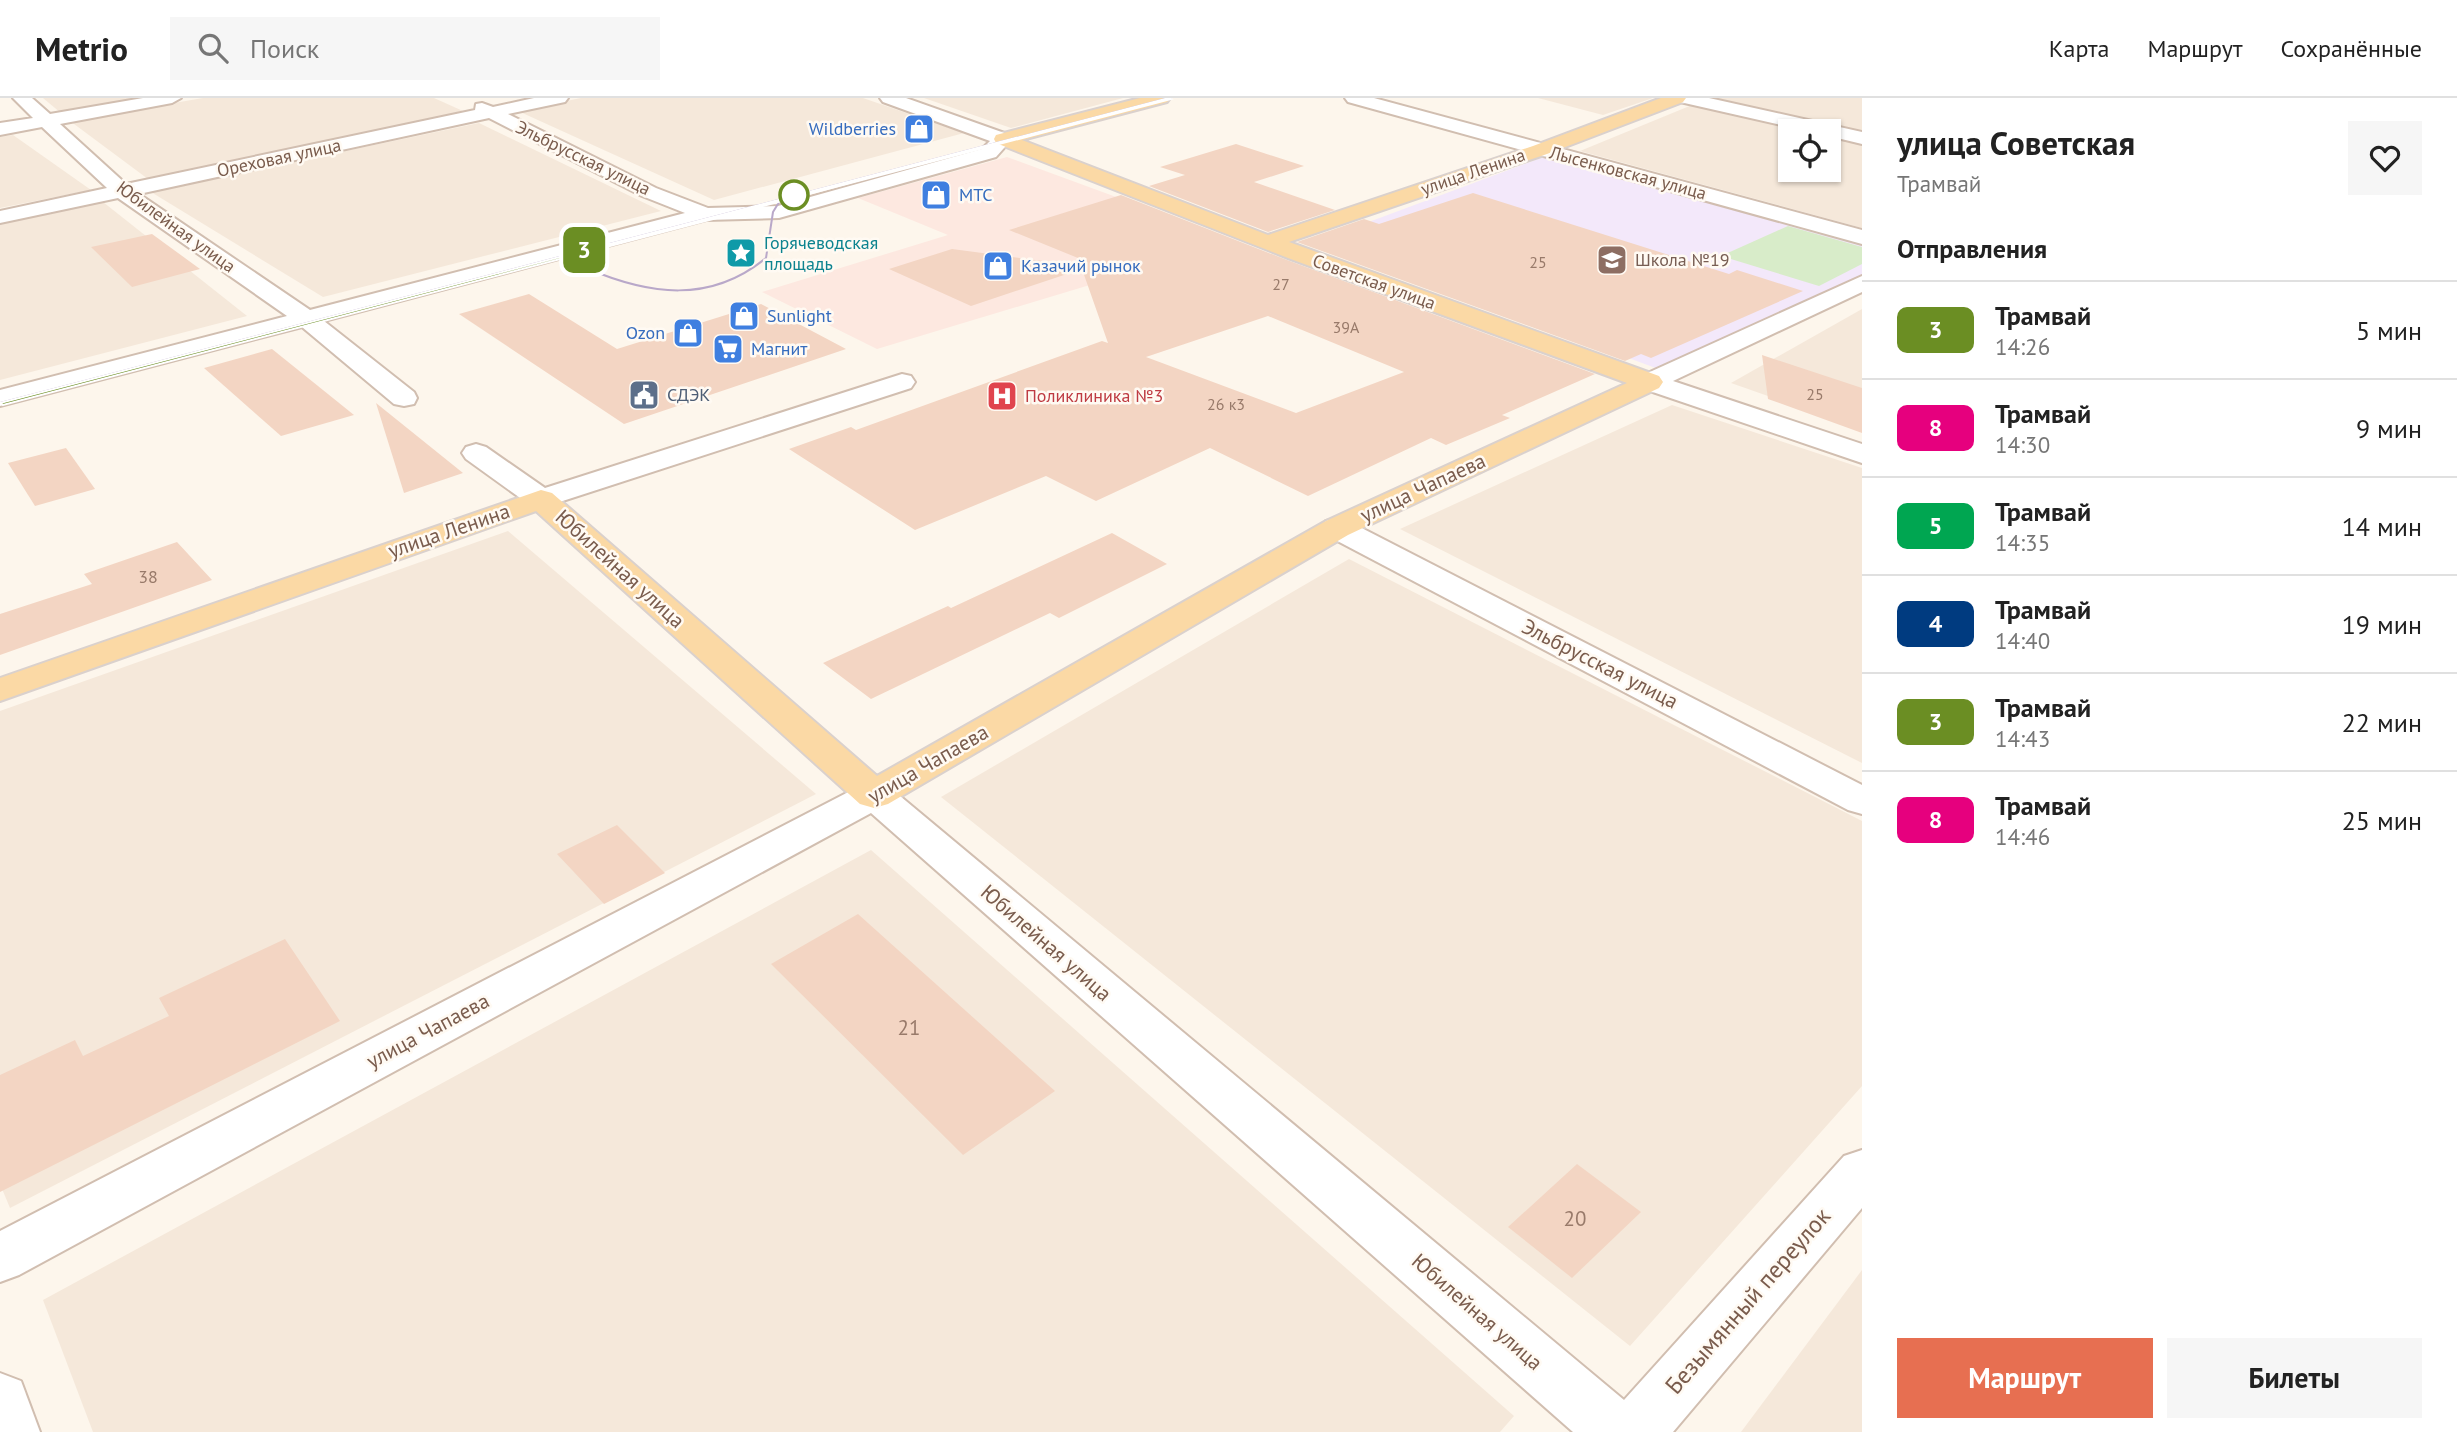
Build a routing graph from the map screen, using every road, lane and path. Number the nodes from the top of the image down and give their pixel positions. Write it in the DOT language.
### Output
graph roads {
  1 [pos="22,98"];
  2 [pos="172,98"];
  3 [pos="461,98"];
  4 [pos="559,98"];
  5 [pos="889,98"];
  6 [pos="1161,98"];
  7 [pos="1354,98"];
  8 [pos="1677,98"];
  9 [pos="1686,98"];
  10 [pos="489,112"];
  11 [pos="48,121"];
  12 [pos="0,129"];
  13 [pos="1862,138"];
  14 [pos="1003,139"];
  15 [pos="1541,149"];
  16 [pos="123,192"];
  17 [pos="706,214"];
  18 [pos="0,217"];
  19 [pos="1862,237"];
  20 [pos="1268,242"];
  21 [pos="1862,284"];
  22 [pos="306,318"];
  23 [pos="902,382"];
  24 [pos="1650,382"];
  25 [pos="0,398"];
  26 [pos="404,398"];
  27 [pos="476,453"];
  28 [pos="1862,454"];
  29 [pos="541,499"];
  30 [pos="1337,528"];
  31 [pos="0,690"];
  32 [pos="874,795"];
  33 [pos="1862,801"];
  34 [pos="1862,1171"];
  35 [pos="0,1258"];
  36 [pos="0,1401"];
  37 [pos="10,1432"];
  38 [pos="1617,1432"];
  39 [pos="1635,1432"];
  1 -- 11 [label="street, Юбилейная улица"];
  2 -- 11 [label="street"];
  3 -- 10 [label="street, Эльбрусская улица"];
  4 -- 10 [label="street, Ореховая улица"];
  5 -- 14 [label="street, Советская улица"];
  6 -- 14 [label="main road"];
  7 -- 15 [label="street, Лысенковская улица"];
  8 -- 15 [label="main road, улица Ленина"];
  9 -- 13 [label="street"];
  10 -- 16 [label="street, Ореховая улица"];
  10 -- 17 [label="street, Эльбрусская улица"];
  11 -- 12 [label="street"];
  11 -- 16 [label="street, Юбилейная улица"];
  14 -- 17 [label="street"];
  14 -- 20 [label="main road, Советская улица"];
  15 -- 19 [label="street, Лысенковская улица"];
  15 -- 20 [label="main road, улица Ленина"];
  16 -- 18 [label="street, Ореховая улица"];
  16 -- 22 [label="street, Юбилейная улица"];
  17 -- 22 [label="street"];
  20 -- 24 [label="main road, Советская улица"];
  21 -- 24 [label="street, улица Чапаева"];
  22 -- 25 [label="street"];
  22 -- 26 [label="street, Юбилейная улица"];
  23 -- 29 [label="street, улица Ленина"];
  24 -- 28 [label="street, Советская улица"];
  24 -- 30 [label="main road, улица Чапаева"];
  27 -- 29 [label="street, Юбилейная улица"];
  29 -- 31 [label="main road, улица Ленина"];
  29 -- 32 [label="main road, Юбилейная улица"];
  30 -- 32 [label="main road, улица Чапаева"];
  30 -- 33 [label="street, Эльбрусская улица"];
  32 -- 35 [label="street, улица Чапаева"];
  32 -- 38 [label="street, Юбилейная улица"];
  34 -- 39 [label="street, Безымянный переулок"];
  36 -- 37 [label="street"];
}
